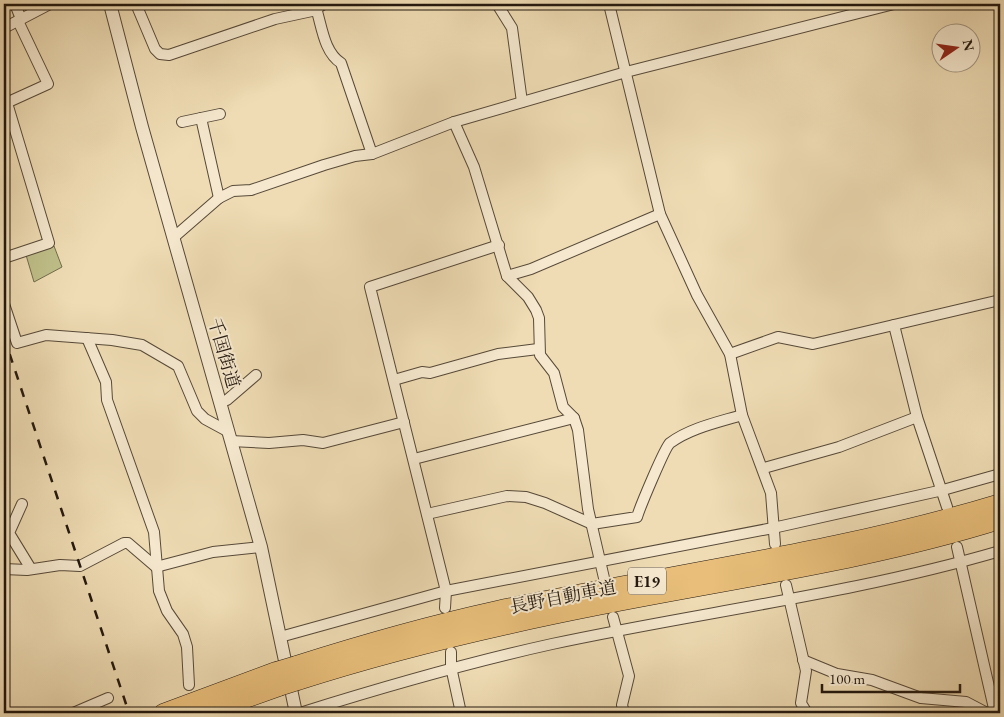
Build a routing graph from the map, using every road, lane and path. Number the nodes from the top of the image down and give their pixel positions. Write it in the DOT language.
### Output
graph roads {
  1 [pos="15,4"];
  2 [pos="50,4"];
  3 [pos="110,4"];
  4 [pos="136,4"];
  5 [pos="497,4"];
  6 [pos="610,4"];
  7 [pos="894,4"];
  8 [pos="320,6"];
  9 [pos="20,20"];
  10 [pos="4,28"];
  11 [pos="626,72"];
  12 [pos="522,102"];
  13 [pos="6,103"];
  14 [pos="220,114"];
  15 [pos="201,118"];
  16 [pos="182,122"];
  17 [pos="454,122"];
  18 [pos="372,154"];
  19 [pos="219,198"];
  20 [pos="660,214"];
  21 [pos="173,238"];
  22 [pos="499,245"];
  23 [pos="4,258"];
  24 [pos="507,276"];
  25 [pos="1000,300"];
  26 [pos="4,304"];
  27 [pos="894,325"];
  28 [pos="87,338"];
  29 [pos="538,349"];
  30 [pos="730,354"];
  31 [pos="256,375"];
  32 [pos="394,380"];
  33 [pos="220,402"];
  34 [pos="742,415"];
  35 [pos="917,417"];
  36 [pos="574,418"];
  37 [pos="404,422"];
  38 [pos="230,436"];
  39 [pos="414,459"];
  40 [pos="764,468"];
  41 [pos="1000,474"];
  42 [pos="943,490"];
  43 [pos="1000,503"];
  44 [pos="22,504"];
  45 [pos="947,506"];
  46 [pos="428,514"];
  47 [pos="1000,520"];
  48 [pos="592,524"];
  49 [pos="773,528"];
  50 [pos="775,544"];
  51 [pos="261,547"];
  52 [pos="957,547"];
  53 [pos="1000,551"];
  54 [pos="600,561"];
  55 [pos="960,563"];
  56 [pos="156,567"];
  57 [pos="4,569"];
  58 [pos="30,570"];
  59 [pos="604,578"];
  60 [pos="786,585"];
  61 [pos="446,591"];
  62 [pos="790,600"];
  63 [pos="446,608"];
  64 [pos="613,617"];
  65 [pos="618,631"];
  66 [pos="280,637"];
  67 [pos="451,652"];
  68 [pos="803,660"];
  69 [pos="451,667"];
  70 [pos="297,673"];
  71 [pos="278,679"];
  72 [pos="189,685"];
  73 [pos="108,698"];
  74 [pos="623,709"];
  75 [pos="73,713"];
  76 [pos="163,713"];
  77 [pos="206,713"];
  78 [pos="296,713"];
  79 [pos="300,713"];
  80 [pos="461,713"];
  81 [pos="613,713"];
  82 [pos="807,713"];
  83 [pos="987,713"];
  84 [pos="995,713"];
  1 -- 9 [label="street"];
  2 -- 9 [label="street"];
  3 -- 21 [label="street, 千国街道"];
  4 -- 8 [label="street"];
  5 -- 12 [label="street"];
  6 -- 11 [label="street"];
  7 -- 11 [label="street"];
  8 -- 18 [label="street"];
  9 -- 10 [label="street"];
  9 -- 13 [label="street"];
  11 -- 12 [label="street"];
  11 -- 20 [label="street"];
  12 -- 17 [label="street"];
  13 -- 23 [label="street"];
  14 -- 15 [label="street"];
  15 -- 16 [label="street"];
  15 -- 19 [label="street"];
  17 -- 18 [label="street"];
  17 -- 22 [label="street"];
  18 -- 19 [label="street"];
  19 -- 21 [label="street"];
  20 -- 24 [label="street"];
  20 -- 30 [label="street"];
  21 -- 33 [label="street, 千国街道"];
  22 -- 24 [label="street"];
  22 -- 32 [label="street"];
  24 -- 29 [label="street"];
  25 -- 27 [label="street"];
  26 -- 28 [label="street"];
  27 -- 30 [label="street"];
  27 -- 35 [label="street"];
  28 -- 38 [label="street"];
  28 -- 56 [label="street"];
  29 -- 32 [label="street"];
  29 -- 36 [label="street"];
  30 -- 34 [label="street"];
  31 -- 33 [label="street"];
  32 -- 37 [label="street"];
  33 -- 38 [label="street, 千国街道"];
  34 -- 40 [label="street"];
  34 -- 48 [label="street"];
  35 -- 40 [label="street"];
  35 -- 42 [label="street"];
  36 -- 39 [label="street"];
  36 -- 48 [label="street"];
  37 -- 38 [label="street"];
  37 -- 39 [label="street"];
  38 -- 51 [label="street, 千国街道"];
  39 -- 46 [label="street"];
  40 -- 49 [label="street"];
  41 -- 42 [label="street"];
  42 -- 45 [label="street"];
  42 -- 49 [label="street"];
  43 -- 70 [label="highway, 長野自動車道 / E19"];
  44 -- 58 [label="street"];
  46 -- 48 [label="street"];
  46 -- 61 [label="street"];
  47 -- 70 [label="highway, 長野自動車道 / E19"];
  48 -- 54 [label="street"];
  49 -- 50 [label="street"];
  49 -- 54 [label="street"];
  51 -- 56 [label="street"];
  51 -- 66 [label="street, 千国街道"];
  52 -- 55 [label="street"];
  53 -- 55 [label="street"];
  54 -- 59 [label="street"];
  54 -- 61 [label="street"];
  55 -- 62 [label="street"];
  55 -- 84 [label="street"];
  56 -- 58 [label="street"];
  56 -- 72 [label="street"];
  57 -- 58 [label="street"];
  60 -- 62 [label="street"];
  61 -- 63 [label="street"];
  61 -- 66 [label="street"];
  62 -- 65 [label="street"];
  62 -- 68 [label="street"];
  64 -- 65 [label="street"];
  65 -- 69 [label="street"];
  65 -- 74 [label="street"];
  66 -- 78 [label="street, 千国街道"];
  67 -- 69 [label="street"];
  68 -- 82 [label="street"];
  68 -- 83 [label="street"];
  69 -- 79 [label="street"];
  69 -- 80 [label="street"];
  70 -- 71 [label="highway, 長野自動車道 / E19, bridge"];
  71 -- 76 [label="highway, 長野自動車道 / E19"];
  71 -- 77 [label="highway, 長野自動車道 / E19"];
  73 -- 75 [label="street"];
  74 -- 81 [label="street"];
}
